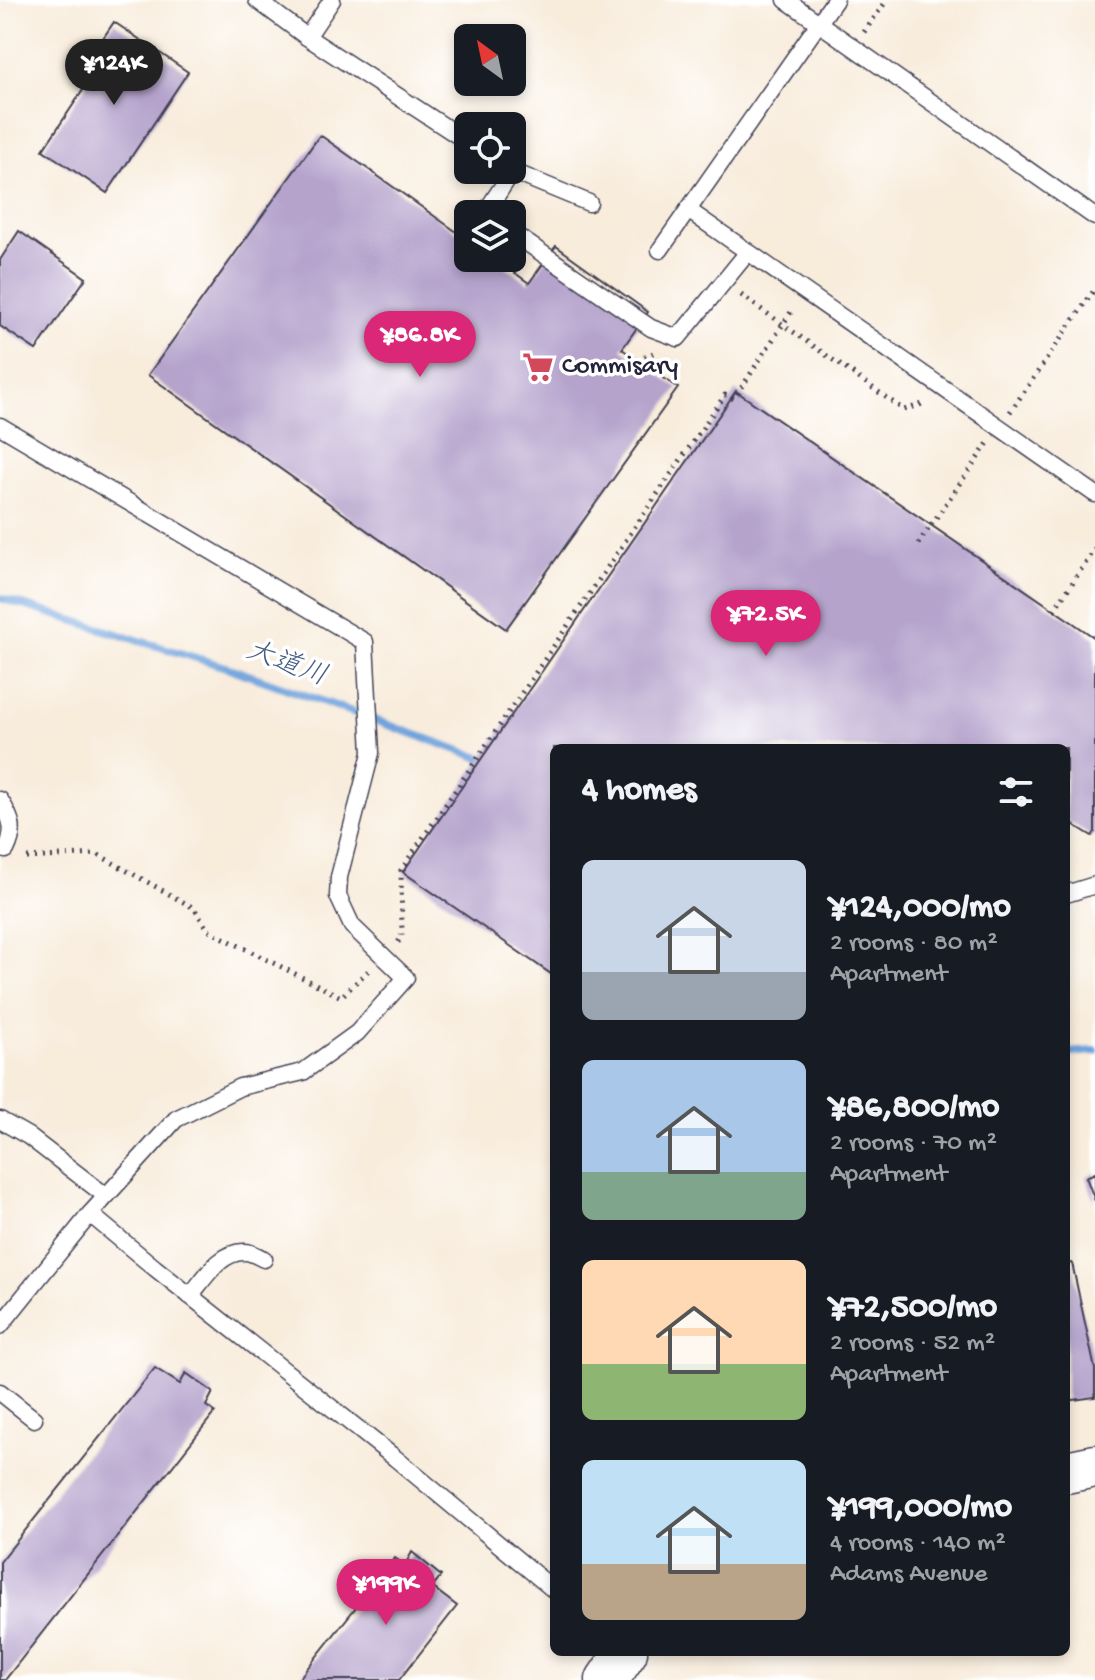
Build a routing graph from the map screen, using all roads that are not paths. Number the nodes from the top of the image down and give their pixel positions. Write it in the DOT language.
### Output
graph roads {
  1 [pos="257,0"];
  2 [pos="332,0"];
  3 [pos="786,0"];
  4 [pos="835,0"];
  5 [pos="818,22"];
  6 [pos="307,37"];
  7 [pos="454,133"];
  8 [pos="526,177"];
  9 [pos="589,203"];
  10 [pos="688,210"];
  11 [pos="1095,217"];
  12 [pos="526,242"];
  13 [pos="660,250"];
  14 [pos="748,252"];
  15 [pos="0,426"];
  16 [pos="1095,494"];
  17 [pos="0,800"];
  18 [pos="10,855"];
  19 [pos="1095,885"];
  20 [pos="1070,893"];
  21 [pos="0,1120"];
  22 [pos="106,1196"];
  23 [pos="90,1214"];
  24 [pos="264,1259"];
  25 [pos="190,1296"];
  26 [pos="0,1326"];
  27 [pos="0,1392"];
  28 [pos="34,1419"];
  29 [pos="1095,1466"];
  30 [pos="1070,1471"];
  31 [pos="550,1587"];
  32 [pos="623,1656"];
  33 [pos="607,1680"];
  1 -- 6 [label="lane"];
  2 -- 6 [label="lane"];
  3 -- 5 [label="lane"];
  4 -- 5 [label="lane"];
  5 -- 10 [label="lane"];
  5 -- 11 [label="lane"];
  6 -- 7 [label="lane"];
  8 -- 9 [label="lane"];
  10 -- 13 [label="lane"];
  10 -- 14 [label="lane"];
  12 -- 14 [label="lane"];
  14 -- 16 [label="lane"];
  15 -- 22 [label="lane"];
  17 -- 18 [label="lane"];
  19 -- 20 [label="lane"];
  21 -- 22 [label="lane"];
  22 -- 23 [label="lane"];
  23 -- 25 [label="lane"];
  23 -- 26 [label="lane"];
  24 -- 25 [label="lane"];
  25 -- 31 [label="lane"];
  27 -- 28 [label="lane"];
  29 -- 30 [label="street"];
  32 -- 33 [label="street"];
}
